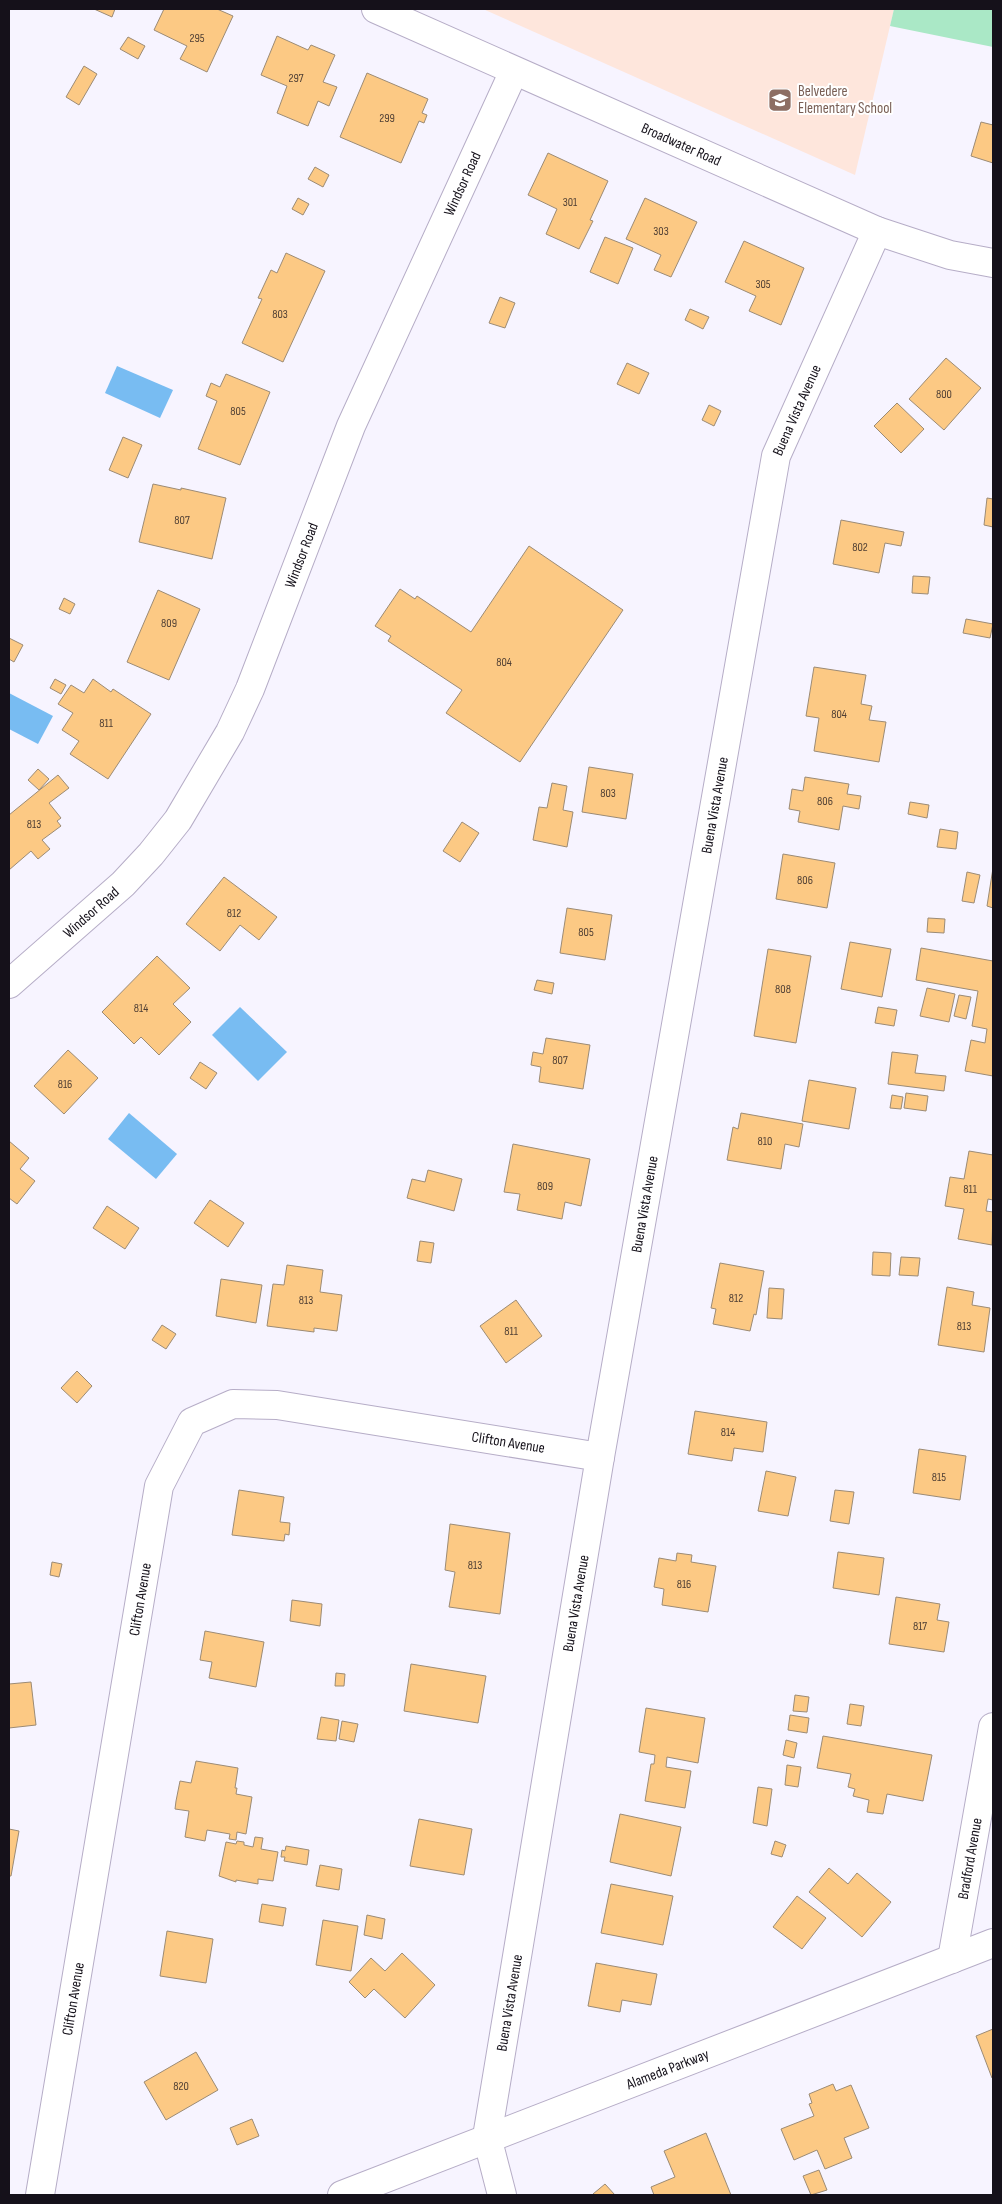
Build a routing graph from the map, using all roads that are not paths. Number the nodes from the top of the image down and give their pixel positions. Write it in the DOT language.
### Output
graph roads {
  1 [pos="376,9"];
  2 [pos="514,71"];
  3 [pos="877,231"];
  4 [pos="993,263"];
  5 [pos="9,984"];
  6 [pos="600,1457"];
  7 [pos="993,1727"];
  8 [pos="993,1943"];
  9 [pos="952,1959"];
  10 [pos="487,2137"];
  11 [pos="40,2195"];
  12 [pos="342,2195"];
  13 [pos="502,2195"];
  1 -- 2 [label="street, Broadwater Road"];
  2 -- 3 [label="street, Broadwater Road"];
  2 -- 5 [label="street, Windsor Road"];
  3 -- 4 [label="street, Broadwater Road"];
  3 -- 6 [label="street, Buena Vista Avenue"];
  6 -- 10 [label="street, Buena Vista Avenue"];
  6 -- 11 [label="street, Clifton Avenue"];
  7 -- 9 [label="street, Bradford Avenue"];
  8 -- 9 [label="street, Alameda Parkway"];
  9 -- 10 [label="street, Alameda Parkway"];
  10 -- 12 [label="street, Alameda Parkway"];
  10 -- 13 [label="street, Buena Vista Avenue"];
}
